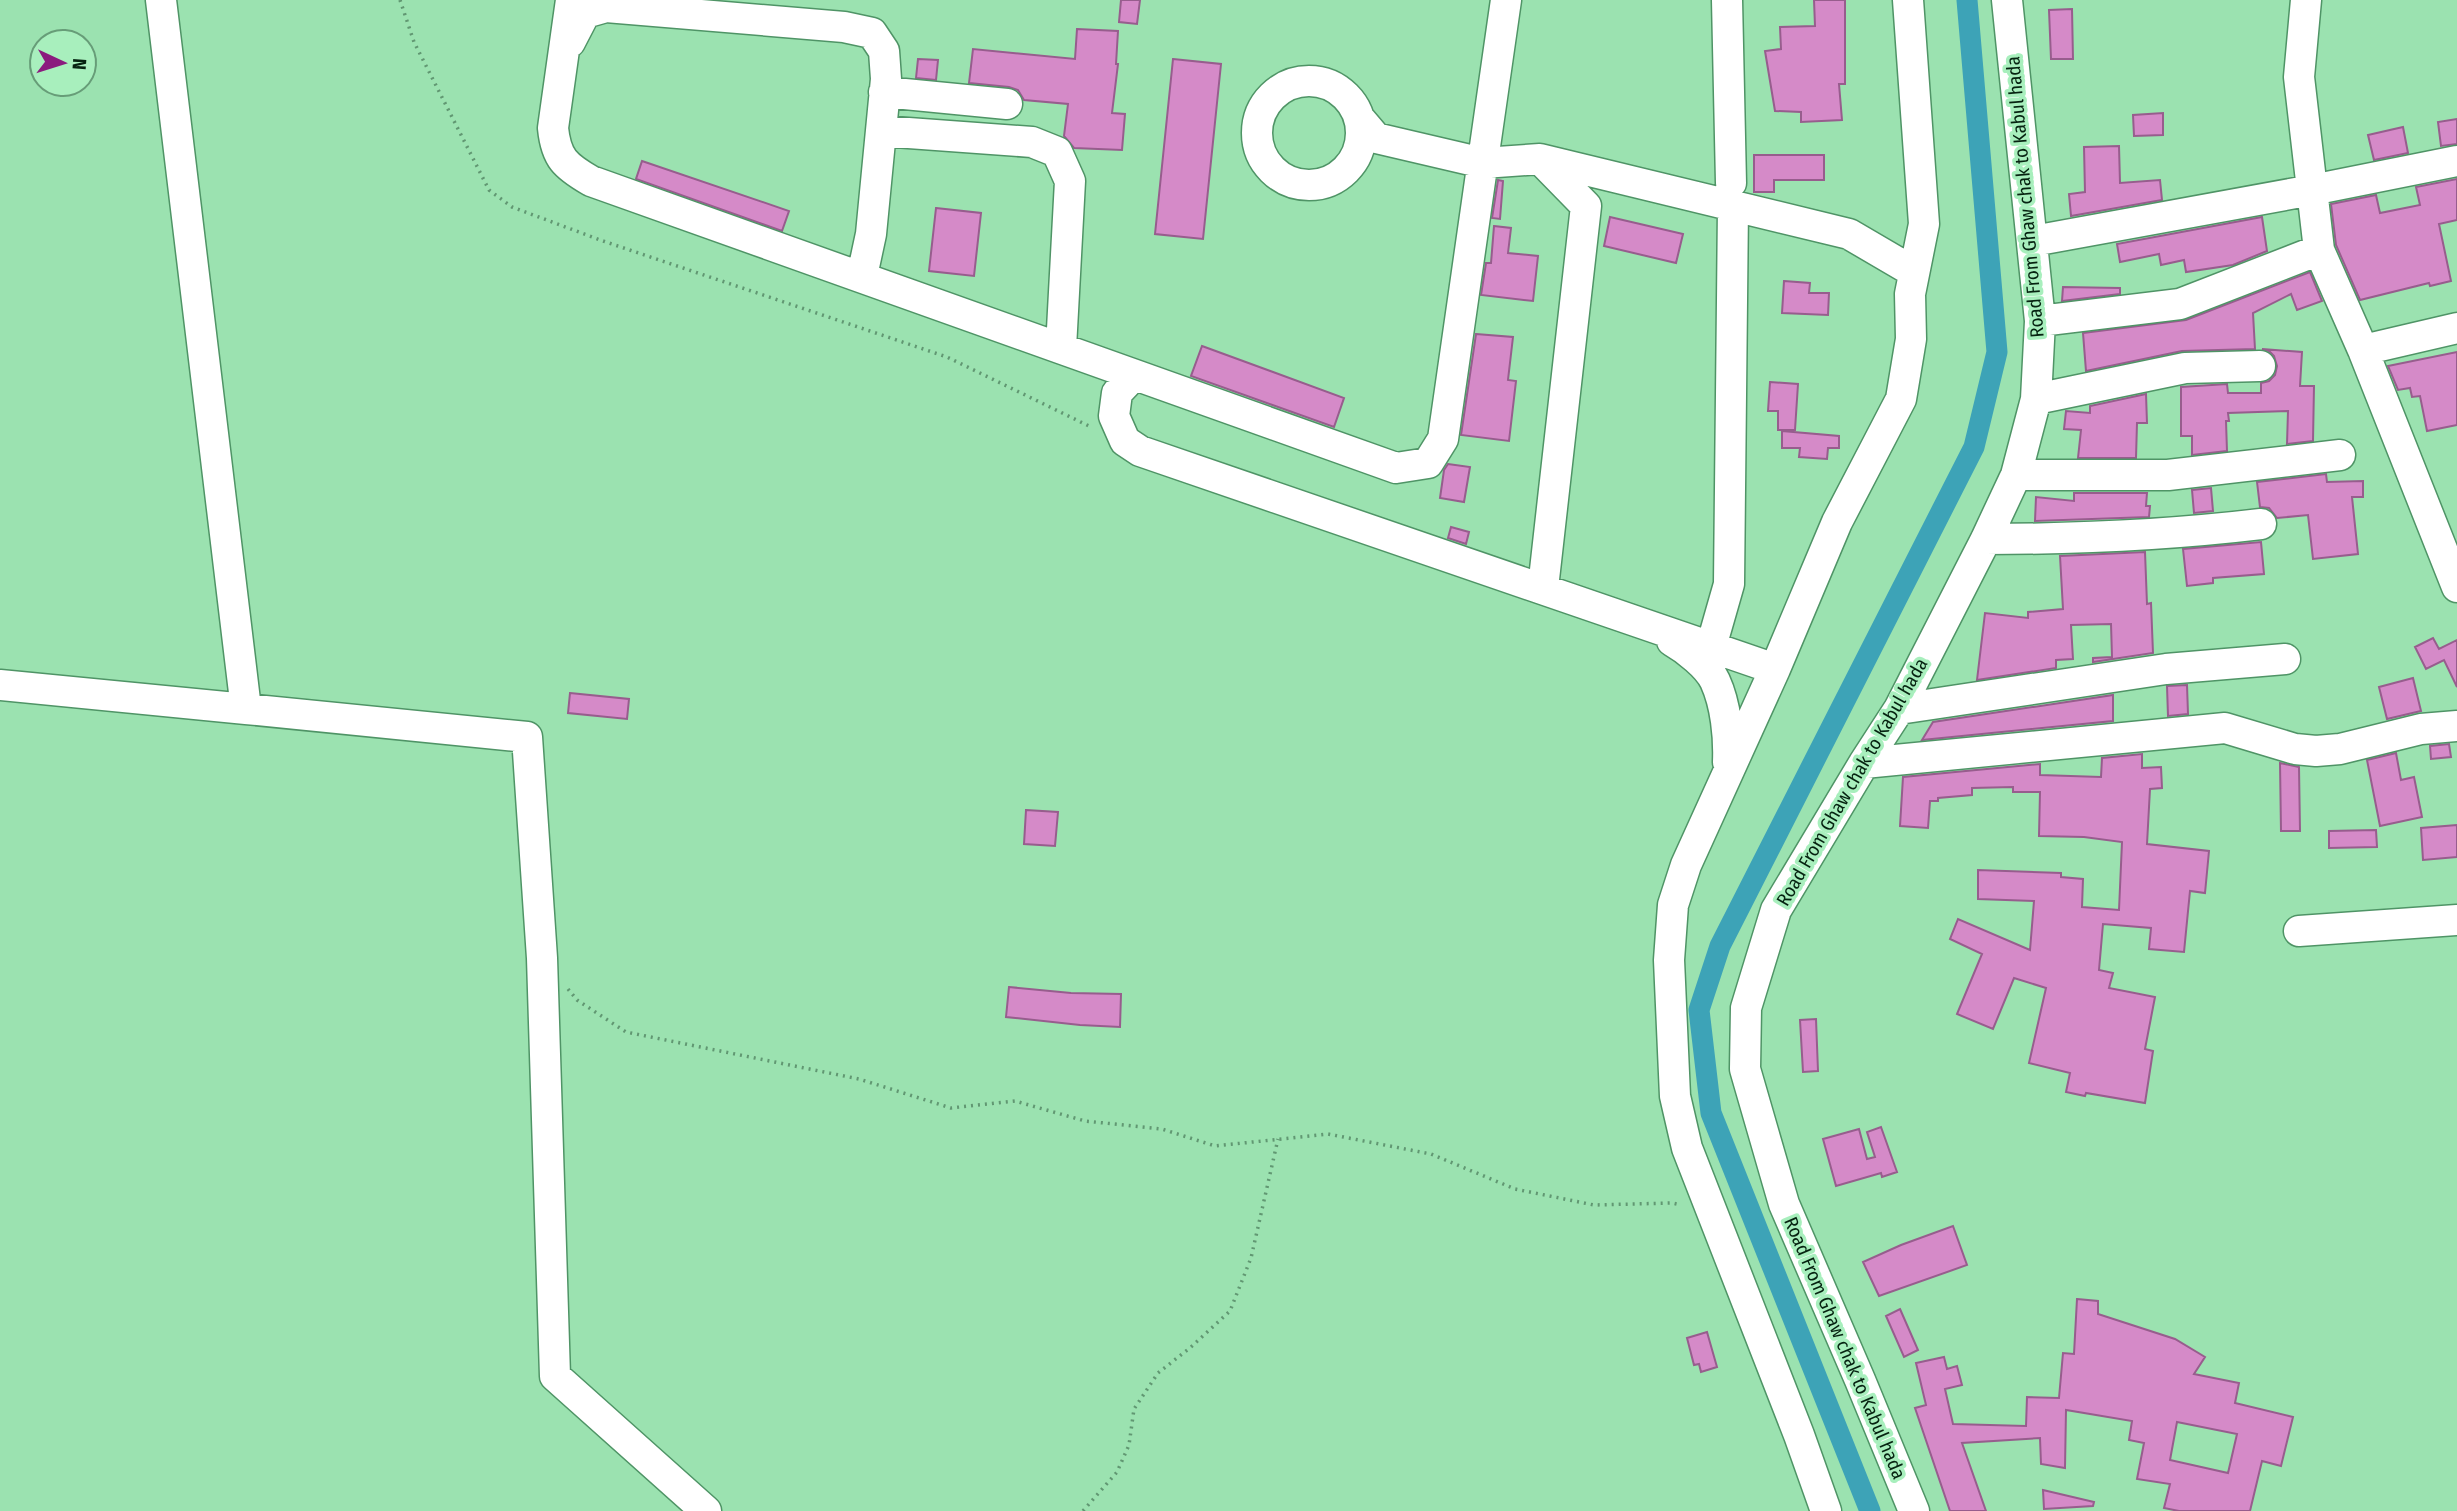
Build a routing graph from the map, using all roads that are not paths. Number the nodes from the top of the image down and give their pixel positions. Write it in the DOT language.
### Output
graph roads {
  1 [pos="161,0"];
  2 [pos="571,0"];
  3 [pos="1506,0"];
  4 [pos="1727,0"];
  5 [pos="1908,0"];
  6 [pos="2007,0"];
  7 [pos="2306,0"];
  8 [pos="602,3"];
  9 [pos="767,10"];
  10 [pos="564,53"];
  11 [pos="884,92"];
  12 [pos="933,97"];
  13 [pos="1007,104"];
  14 [pos="1368,128"];
  15 [pos="881,131"];
  16 [pos="937,135"];
  17 [pos="1540,159"];
  18 [pos="2457,161"];
  19 [pos="1483,163"];
  20 [pos="2312,190"];
  21 [pos="1732,195"];
  22 [pos="2033,242"];
  23 [pos="2319,250"];
  24 [pos="1914,272"];
  25 [pos="862,276"];
  26 [pos="2039,321"];
  27 [pos="2457,328"];
  28 [pos="1061,348"];
  29 [pos="2363,350"];
  30 [pos="2260,366"];
  31 [pos="1134,375"];
  32 [pos="2036,399"];
  33 [pos="2340,455"];
  34 [pos="2016,475"];
  35 [pos="2261,524"];
  36 [pos="1986,539"];
  37 [pos="2457,587"];
  38 [pos="1544,588"];
  39 [pos="1641,623"];
  40 [pos="1711,647"];
  41 [pos="2285,659"];
  42 [pos="1775,668"];
  43 [pos="0,685"];
  44 [pos="246,709"];
  45 [pos="1899,709"];
  46 [pos="2457,726"];
  47 [pos="1864,763"];
  48 [pos="1728,769"];
  49 [pos="2457,920"];
  50 [pos="2299,931"];
  51 [pos="706,1511"];
  52 [pos="1826,1511"];
  53 [pos="1914,1511"];
  1 -- 44 [label="street"];
  2 -- 10 [label="street"];
  3 -- 19 [label="street"];
  4 -- 21 [label="street"];
  5 -- 24 [label="street"];
  6 -- 22 [label="street, Road From Ghaw chak to Kabul hada"];
  7 -- 20 [label="street"];
  8 -- 9 [label="street"];
  8 -- 10 [label="street"];
  9 -- 11 [label="street"];
  10 -- 25 [label="street"];
  11 -- 12 [label="street"];
  11 -- 15 [label="street"];
  12 -- 13 [label="street"];
  12 -- 16 [label="street"];
  14 -- 14 [label="street"];
  14 -- 19 [label="street"];
  15 -- 16 [label="street"];
  15 -- 25 [label="street"];
  16 -- 28 [label="street"];
  17 -- 19 [label="street"];
  17 -- 21 [label="street"];
  17 -- 38 [label="street"];
  18 -- 20 [label="street"];
  19 -- 31 [label="street"];
  20 -- 22 [label="street"];
  20 -- 23 [label="street"];
  21 -- 24 [label="street"];
  21 -- 40 [label="street"];
  22 -- 26 [label="street, Road From Ghaw chak to Kabul hada"];
  23 -- 26 [label="street"];
  23 -- 29 [label="street"];
  24 -- 42 [label="street"];
  25 -- 28 [label="street"];
  26 -- 32 [label="street, Road From Ghaw chak to Kabul hada"];
  27 -- 29 [label="street"];
  28 -- 31 [label="street"];
  29 -- 37 [label="street"];
  30 -- 32 [label="street"];
  31 -- 38 [label="street"];
  32 -- 34 [label="street, Road From Ghaw chak to Kabul hada"];
  33 -- 34 [label="street"];
  34 -- 36 [label="street, Road From Ghaw chak to Kabul hada"];
  35 -- 36 [label="street"];
  36 -- 45 [label="street, Road From Ghaw chak to Kabul hada"];
  38 -- 39 [label="street"];
  39 -- 40 [label="street"];
  39 -- 48 [label="street"];
  40 -- 42 [label="street"];
  41 -- 45 [label="street"];
  42 -- 48 [label="street"];
  43 -- 44 [label="street"];
  44 -- 51 [label="street"];
  45 -- 47 [label="street, Road From Ghaw chak to Kabul hada"];
  46 -- 47 [label="street"];
  47 -- 53 [label="street, Road From Ghaw chak to Kabul hada"];
  48 -- 52 [label="street"];
  49 -- 50 [label="street"];
}
